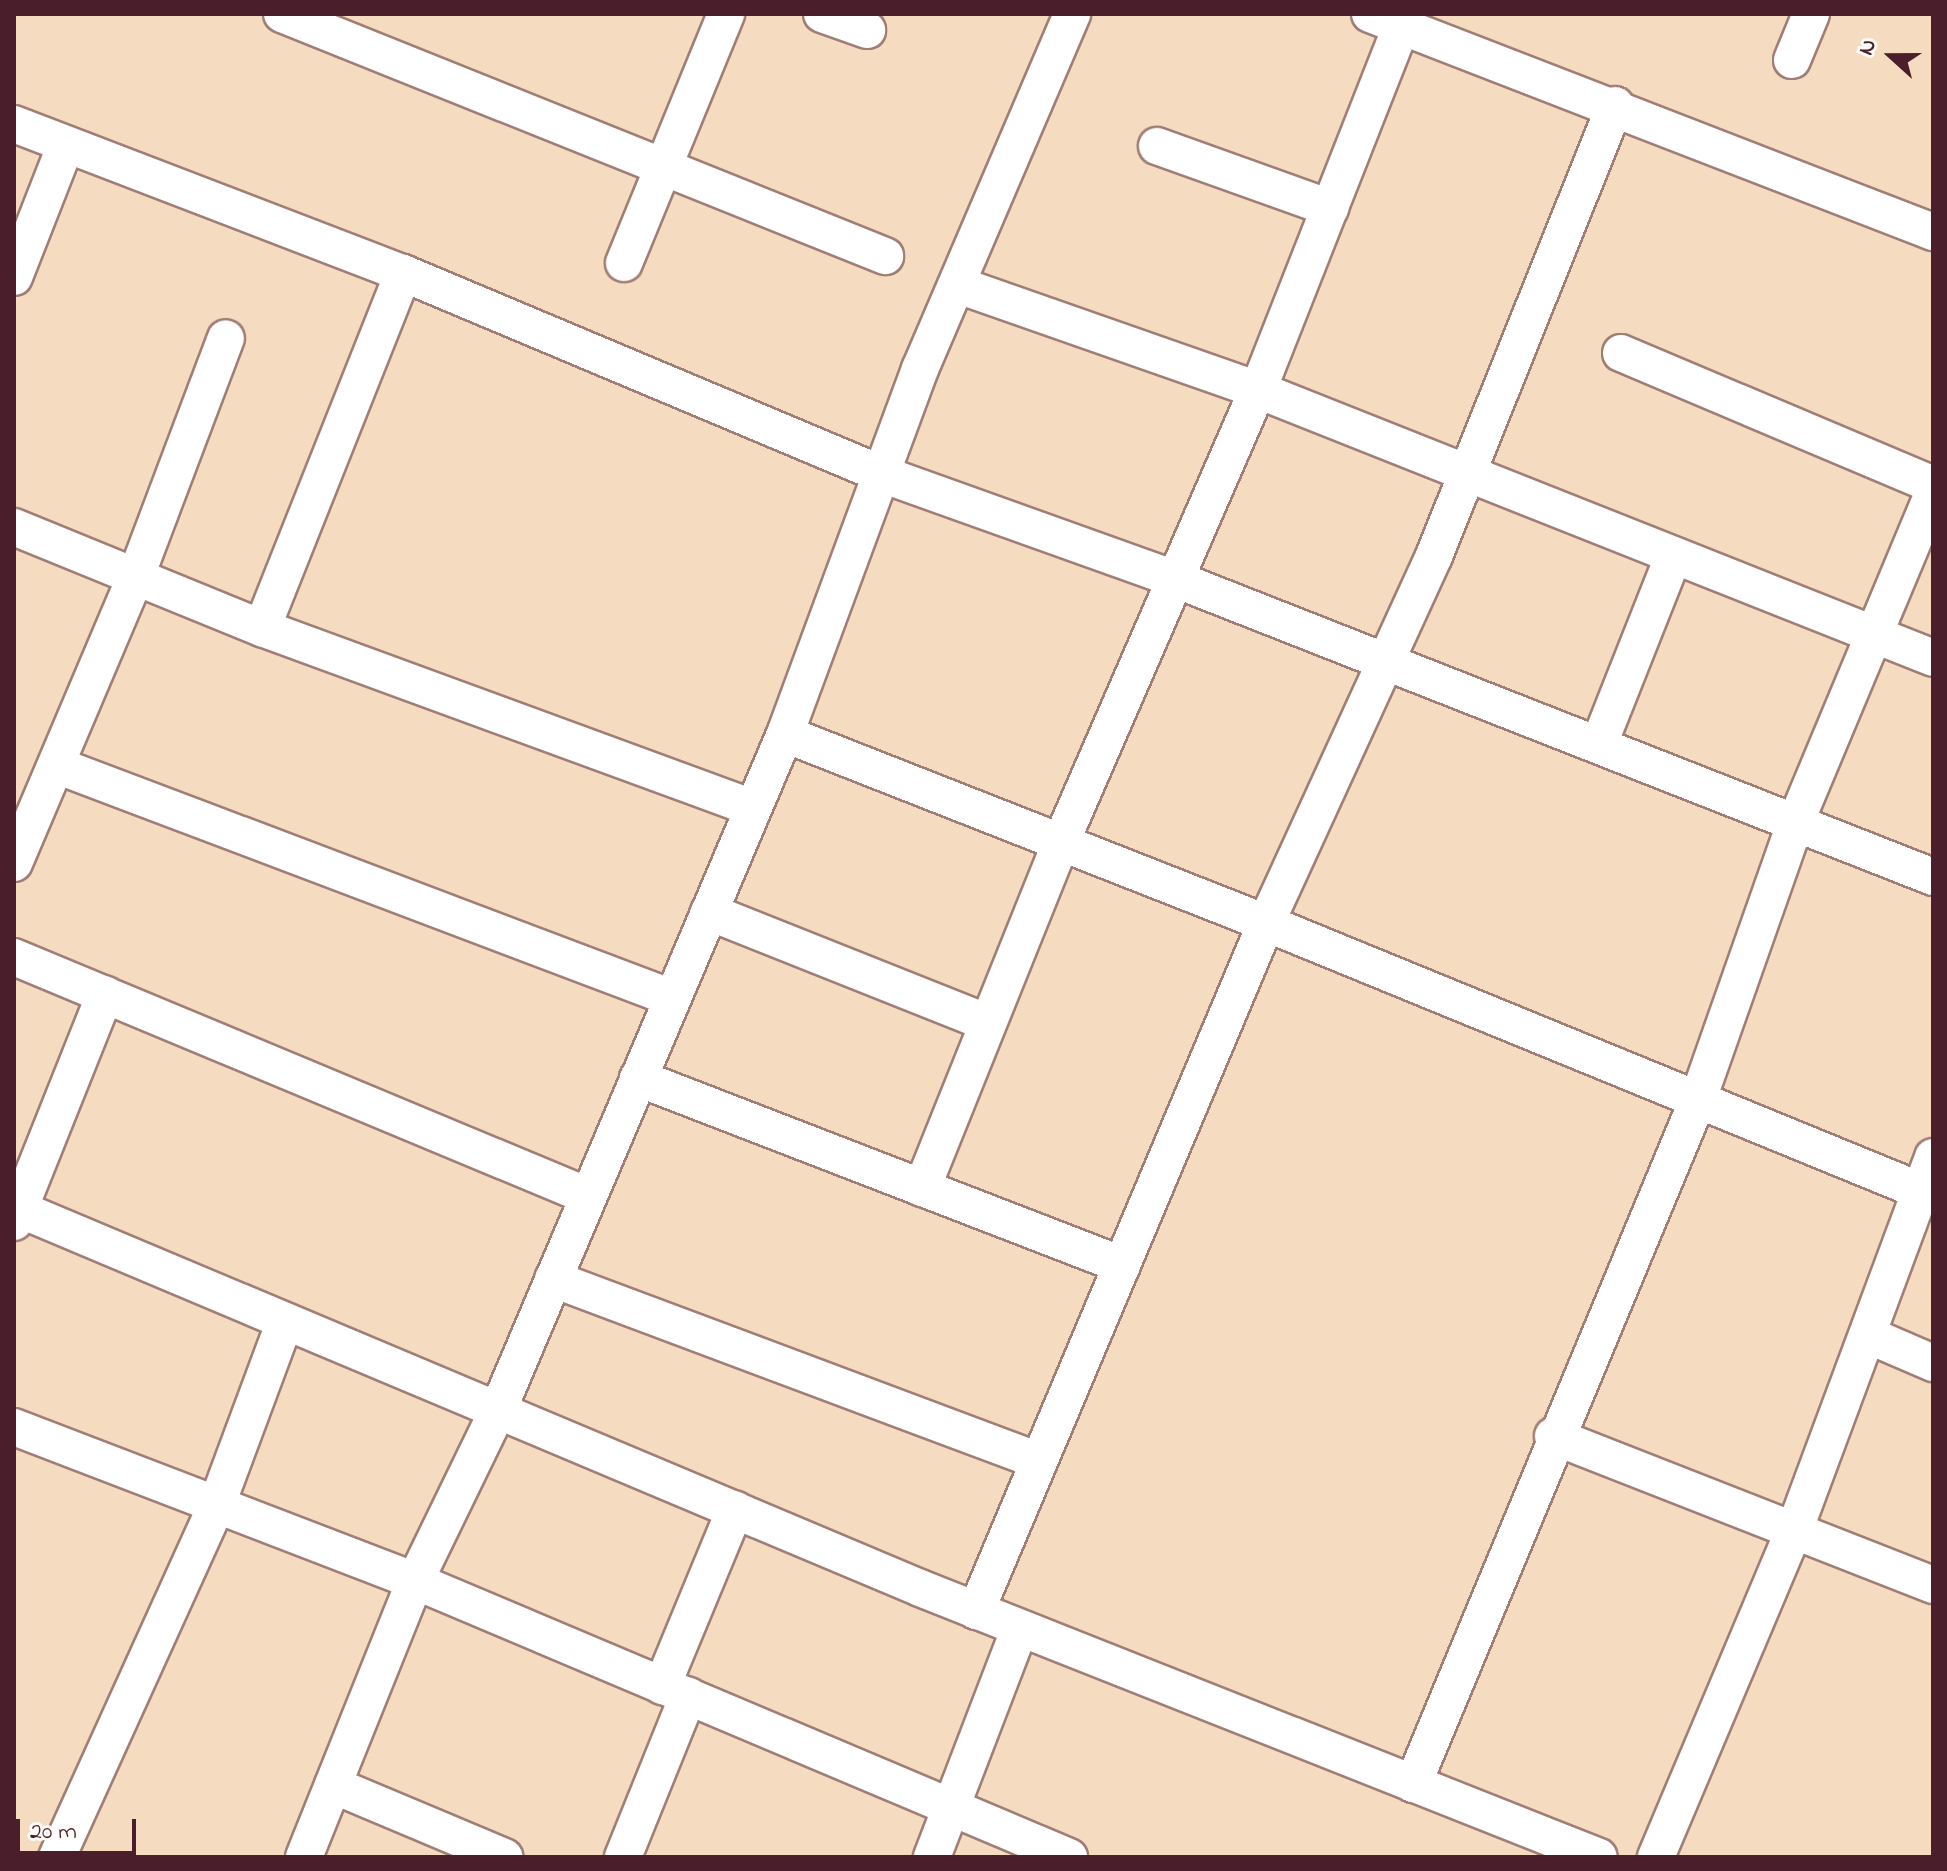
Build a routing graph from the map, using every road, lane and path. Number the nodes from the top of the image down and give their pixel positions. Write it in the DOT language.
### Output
graph roads {
  1 [pos="282,14"];
  2 [pos="726,14"];
  3 [pos="822,14"];
  4 [pos="1072,14"];
  5 [pos="1811,14"];
  6 [pos="1393,18"];
  7 [pos="867,30"];
  8 [pos="1792,60"];
  9 [pos="1615,105"];
  10 [pos="14,124"];
  11 [pos="1157,146"];
  12 [pos="65,147"];
  13 [pos="664,165"];
  14 [pos="1330,208"];
  15 [pos="1933,232"];
  16 [pos="885,256"];
  17 [pos="624,263"];
  18 [pos="403,273"];
  19 [pos="14,277"];
  20 [pos="958,285"];
  21 [pos="226,338"];
  22 [pos="1621,353"];
  23 [pos="1258,390"];
  24 [pos="1466,472"];
  25 [pos="879,473"];
  26 [pos="1933,485"];
  27 [pos="1933,493"];
  28 [pos="14,527"];
  29 [pos="1674,555"];
  30 [pos="136,576"];
  31 [pos="1175,579"];
  32 [pos="262,628"];
  33 [pos="1874,634"];
  34 [pos="1933,658"];
  35 [pos="1386,660"];
  36 [pos="785,734"];
  37 [pos="1599,744"];
  38 [pos="56,765"];
  39 [pos="753,808"];
  40 [pos="1796,821"];
  41 [pos="1061,842"];
  42 [pos="14,863"];
  43 [pos="1933,877"];
  44 [pos="709,912"];
  45 [pos="1266,923"];
  46 [pos="14,957"];
  47 [pos="105,995"];
  48 [pos="672,998"];
  49 [pos="988,1023"];
  50 [pos="638,1078"];
  51 [pos="1697,1102"];
  52 [pos="1933,1157"];
  53 [pos="922,1188"];
  54 [pos="1927,1194"];
  55 [pos="588,1196"];
  56 [pos="17,1215"];
  57 [pos="1122,1265"];
  58 [pos="553,1279"];
  59 [pos="285,1321"];
  60 [pos="1868,1335"];
  61 [pos="1933,1363"];
  62 [pos="498,1410"];
  63 [pos="14,1427"];
  64 [pos="1553,1436"];
  65 [pos="1039,1461"];
  66 [pos="217,1504"];
  67 [pos="735,1510"];
  68 [pos="1794,1531"];
  69 [pos="415,1581"];
  70 [pos="1933,1585"];
  71 [pos="976,1611"];
  72 [pos="1020,1628"];
  73 [pos="675,1691"];
  74 [pos="1413,1784"];
  75 [pos="333,1785"];
  76 [pos="951,1809"];
  77 [pos="57,1857"];
  78 [pos="304,1857"];
  79 [pos="504,1857"];
  80 [pos="623,1857"];
  81 [pos="932,1857"];
  82 [pos="1069,1857"];
  83 [pos="1599,1857"];
  84 [pos="1656,1857"];
  1 -- 13 [label="street"];
  2 -- 13 [label="street"];
  3 -- 7 [label="street"];
  4 -- 20 [label="street"];
  5 -- 8 [label="street"];
  6 -- 9 [label="street"];
  6 -- 14 [label="street"];
  9 -- 15 [label="street"];
  9 -- 24 [label="street"];
  10 -- 12 [label="street"];
  11 -- 14 [label="street"];
  12 -- 18 [label="street"];
  12 -- 19 [label="street"];
  13 -- 16 [label="street"];
  13 -- 17 [label="street"];
  14 -- 23 [label="street"];
  18 -- 25 [label="street"];
  18 -- 32 [label="street"];
  20 -- 23 [label="street"];
  20 -- 25 [label="street"];
  21 -- 30 [label="street"];
  22 -- 26 [label="street"];
  23 -- 24 [label="street"];
  23 -- 31 [label="street"];
  24 -- 29 [label="street"];
  24 -- 35 [label="street"];
  25 -- 31 [label="street"];
  25 -- 36 [label="street"];
  27 -- 33 [label="street"];
  28 -- 30 [label="street"];
  29 -- 33 [label="street"];
  29 -- 37 [label="street"];
  30 -- 32 [label="street"];
  30 -- 38 [label="street"];
  31 -- 35 [label="street"];
  31 -- 41 [label="street"];
  32 -- 39 [label="street"];
  33 -- 34 [label="street"];
  33 -- 40 [label="street"];
  35 -- 37 [label="street"];
  35 -- 45 [label="street"];
  36 -- 39 [label="street"];
  36 -- 41 [label="street"];
  37 -- 40 [label="street"];
  38 -- 42 [label="street"];
  38 -- 48 [label="street"];
  39 -- 44 [label="street"];
  40 -- 43 [label="street"];
  40 -- 51 [label="street"];
  41 -- 45 [label="street"];
  41 -- 49 [label="street"];
  44 -- 48 [label="street"];
  44 -- 49 [label="street"];
  45 -- 51 [label="street"];
  45 -- 57 [label="street"];
  46 -- 47 [label="street"];
  47 -- 55 [label="street"];
  47 -- 56 [label="street"];
  48 -- 50 [label="street"];
  49 -- 53 [label="street"];
  50 -- 53 [label="street"];
  50 -- 55 [label="street"];
  51 -- 54 [label="street"];
  51 -- 64 [label="street"];
  52 -- 54 [label="street"];
  53 -- 57 [label="street"];
  54 -- 60 [label="street"];
  55 -- 58 [label="street"];
  56 -- 59 [label="street"];
  57 -- 65 [label="street"];
  58 -- 62 [label="street"];
  58 -- 65 [label="street"];
  59 -- 62 [label="street"];
  59 -- 66 [label="street"];
  60 -- 61 [label="street"];
  60 -- 68 [label="street"];
  62 -- 67 [label="street"];
  62 -- 69 [label="street"];
  63 -- 66 [label="street"];
  64 -- 68 [label="street"];
  64 -- 74 [label="street"];
  65 -- 71 [label="street"];
  66 -- 69 [label="street"];
  66 -- 77 [label="street"];
  67 -- 71 [label="street"];
  67 -- 73 [label="street"];
  68 -- 70 [label="street"];
  68 -- 84 [label="street"];
  69 -- 73 [label="street"];
  69 -- 75 [label="street"];
  71 -- 72 [label="street"];
  72 -- 74 [label="street"];
  72 -- 76 [label="street"];
  73 -- 76 [label="street"];
  73 -- 80 [label="street"];
  74 -- 83 [label="street"];
  75 -- 78 [label="street"];
  75 -- 79 [label="street"];
  76 -- 81 [label="street"];
  76 -- 82 [label="street"];
}
